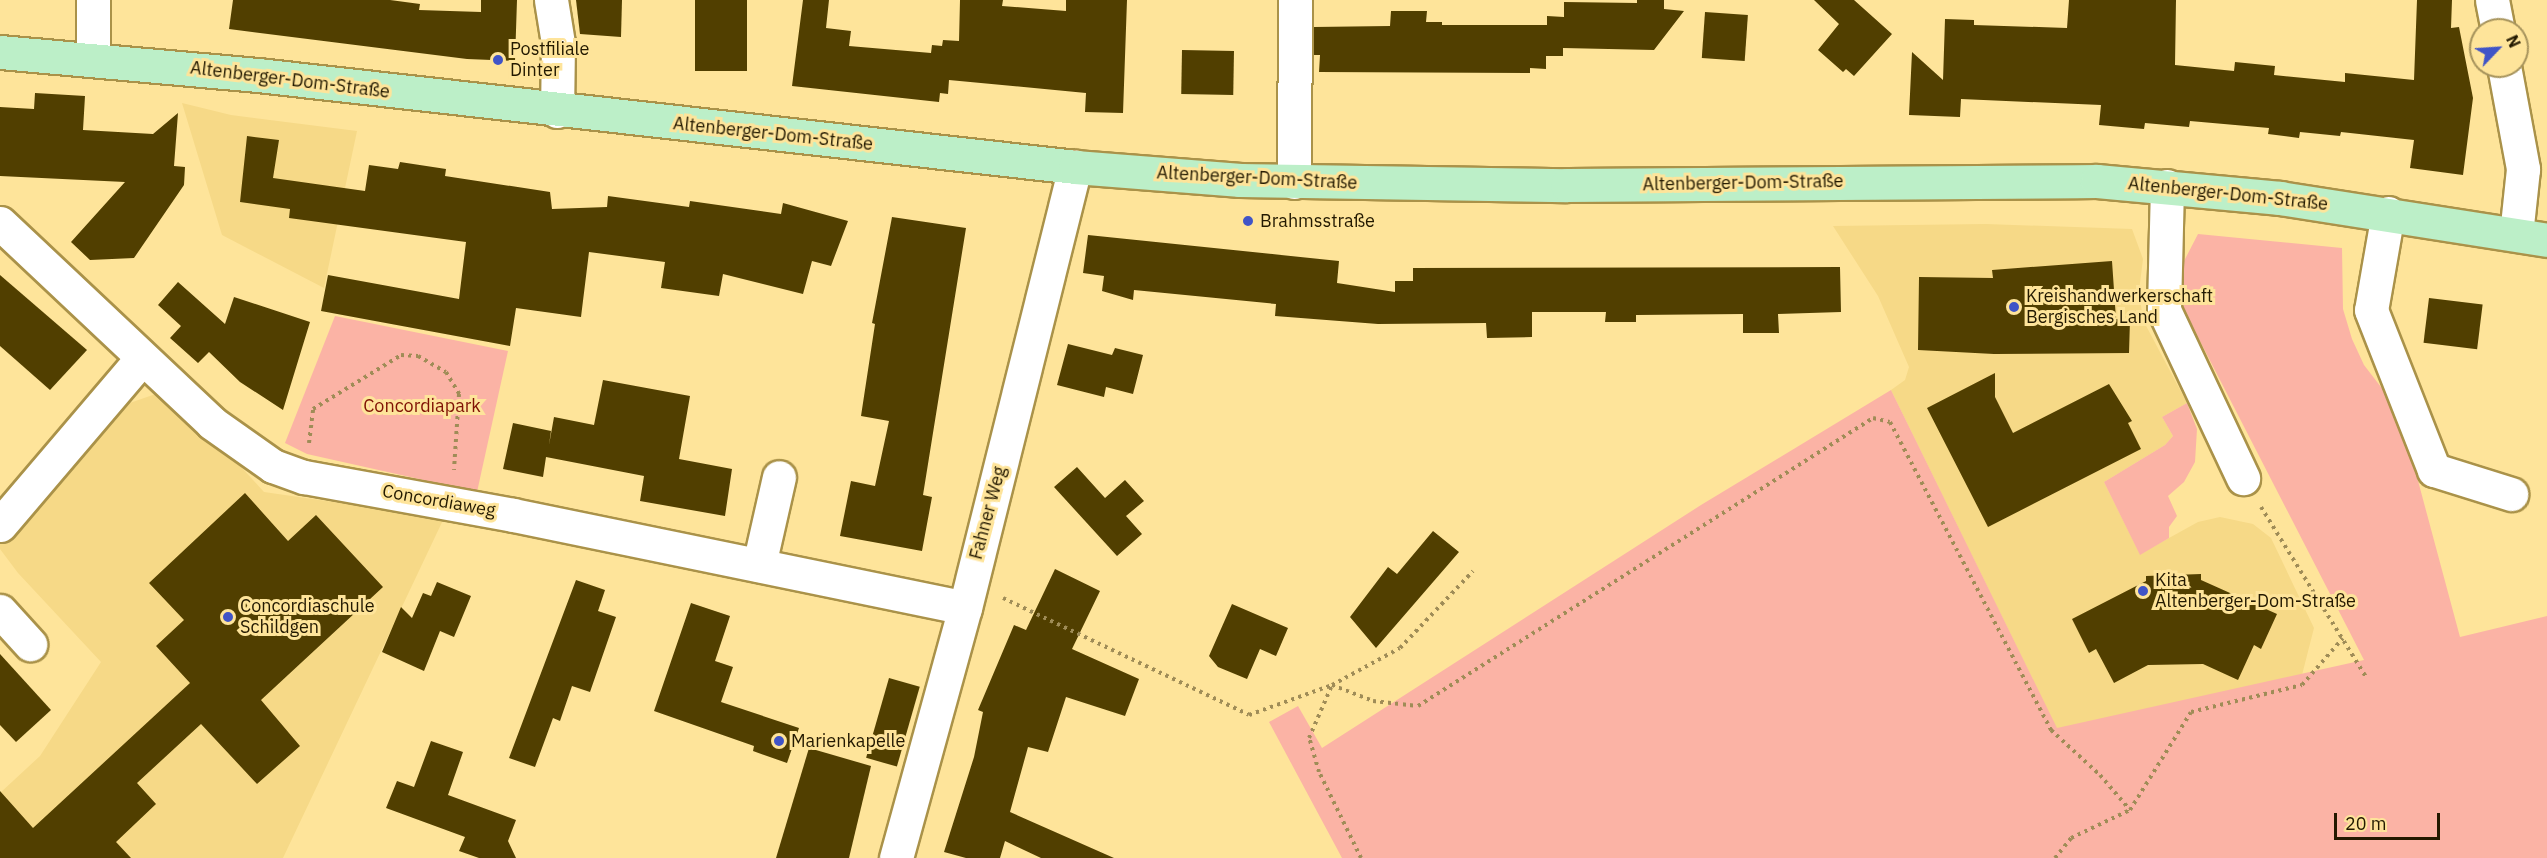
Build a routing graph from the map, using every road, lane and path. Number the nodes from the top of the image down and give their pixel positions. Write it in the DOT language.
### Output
graph roads {
  1 [pos="93,0"];
  2 [pos="551,0"];
  3 [pos="1295,0"];
  4 [pos="2492,0"];
  5 [pos="2496,18"];
  6 [pos="0,52"];
  7 [pos="93,60"];
  8 [pos="2506,78"];
  9 [pos="557,111"];
  10 [pos="1075,167"];
  11 [pos="1294,182"];
  12 [pos="2167,186"];
  13 [pos="2388,213"];
  14 [pos="0,224"];
  15 [pos="2532,237"];
  16 [pos="142,358"];
  17 [pos="304,477"];
  18 [pos="779,477"];
  19 [pos="2243,478"];
  20 [pos="2511,494"];
  21 [pos="451,503"];
  22 [pos="0,525"];
  23 [pos="759,565"];
  24 [pos="1473,571"];
  25 [pos="967,595"];
  26 [pos="0,611"];
  27 [pos="2343,638"];
  28 [pos="30,644"];
  29 [pos="2366,677"];
  30 [pos="1332,685"];
  31 [pos="2130,810"];
  32 [pos="896,858"];
  33 [pos="1361,858"];
  34 [pos="2055,858"];
  1 -- 7 [label="street"];
  2 -- 9 [label="street"];
  3 -- 11 [label="street"];
  4 -- 5 [label="street"];
  6 -- 7 [label="main road, Altenberger-Dom-Straße"];
  7 -- 9 [label="main road, Altenberger-Dom-Straße"];
  8 -- 15 [label="street, Altenberger-Dom-Straße"];
  9 -- 10 [label="main road, Altenberger-Dom-Straße"];
  10 -- 11 [label="main road, Altenberger-Dom-Straße"];
  10 -- 25 [label="street, Fahner Weg"];
  11 -- 12 [label="main road, Altenberger-Dom-Straße"];
  12 -- 13 [label="main road, Altenberger-Dom-Straße"];
  12 -- 19 [label="street"];
  13 -- 15 [label="main road, Altenberger-Dom-Straße"];
  13 -- 20 [label="street"];
  14 -- 16 [label="street, Concordiaweg"];
  16 -- 17 [label="street, Concordiaweg"];
  16 -- 22 [label="street"];
  17 -- 21 [label="street, Concordiaweg"];
  17 -- 21 [label="path"];
  18 -- 23 [label="street"];
  19 -- 27 [label="path"];
  21 -- 23 [label="street, Concordiaweg"];
  23 -- 25 [label="street, Concordiaweg"];
  24 -- 30 [label="path"];
  25 -- 30 [label="path"];
  25 -- 32 [label="street, Fahner Weg"];
  26 -- 28 [label="street"];
  27 -- 29 [label="path"];
  27 -- 31 [label="path"];
  30 -- 31 [label="path"];
  30 -- 33 [label="path"];
  31 -- 34 [label="path"];
}
